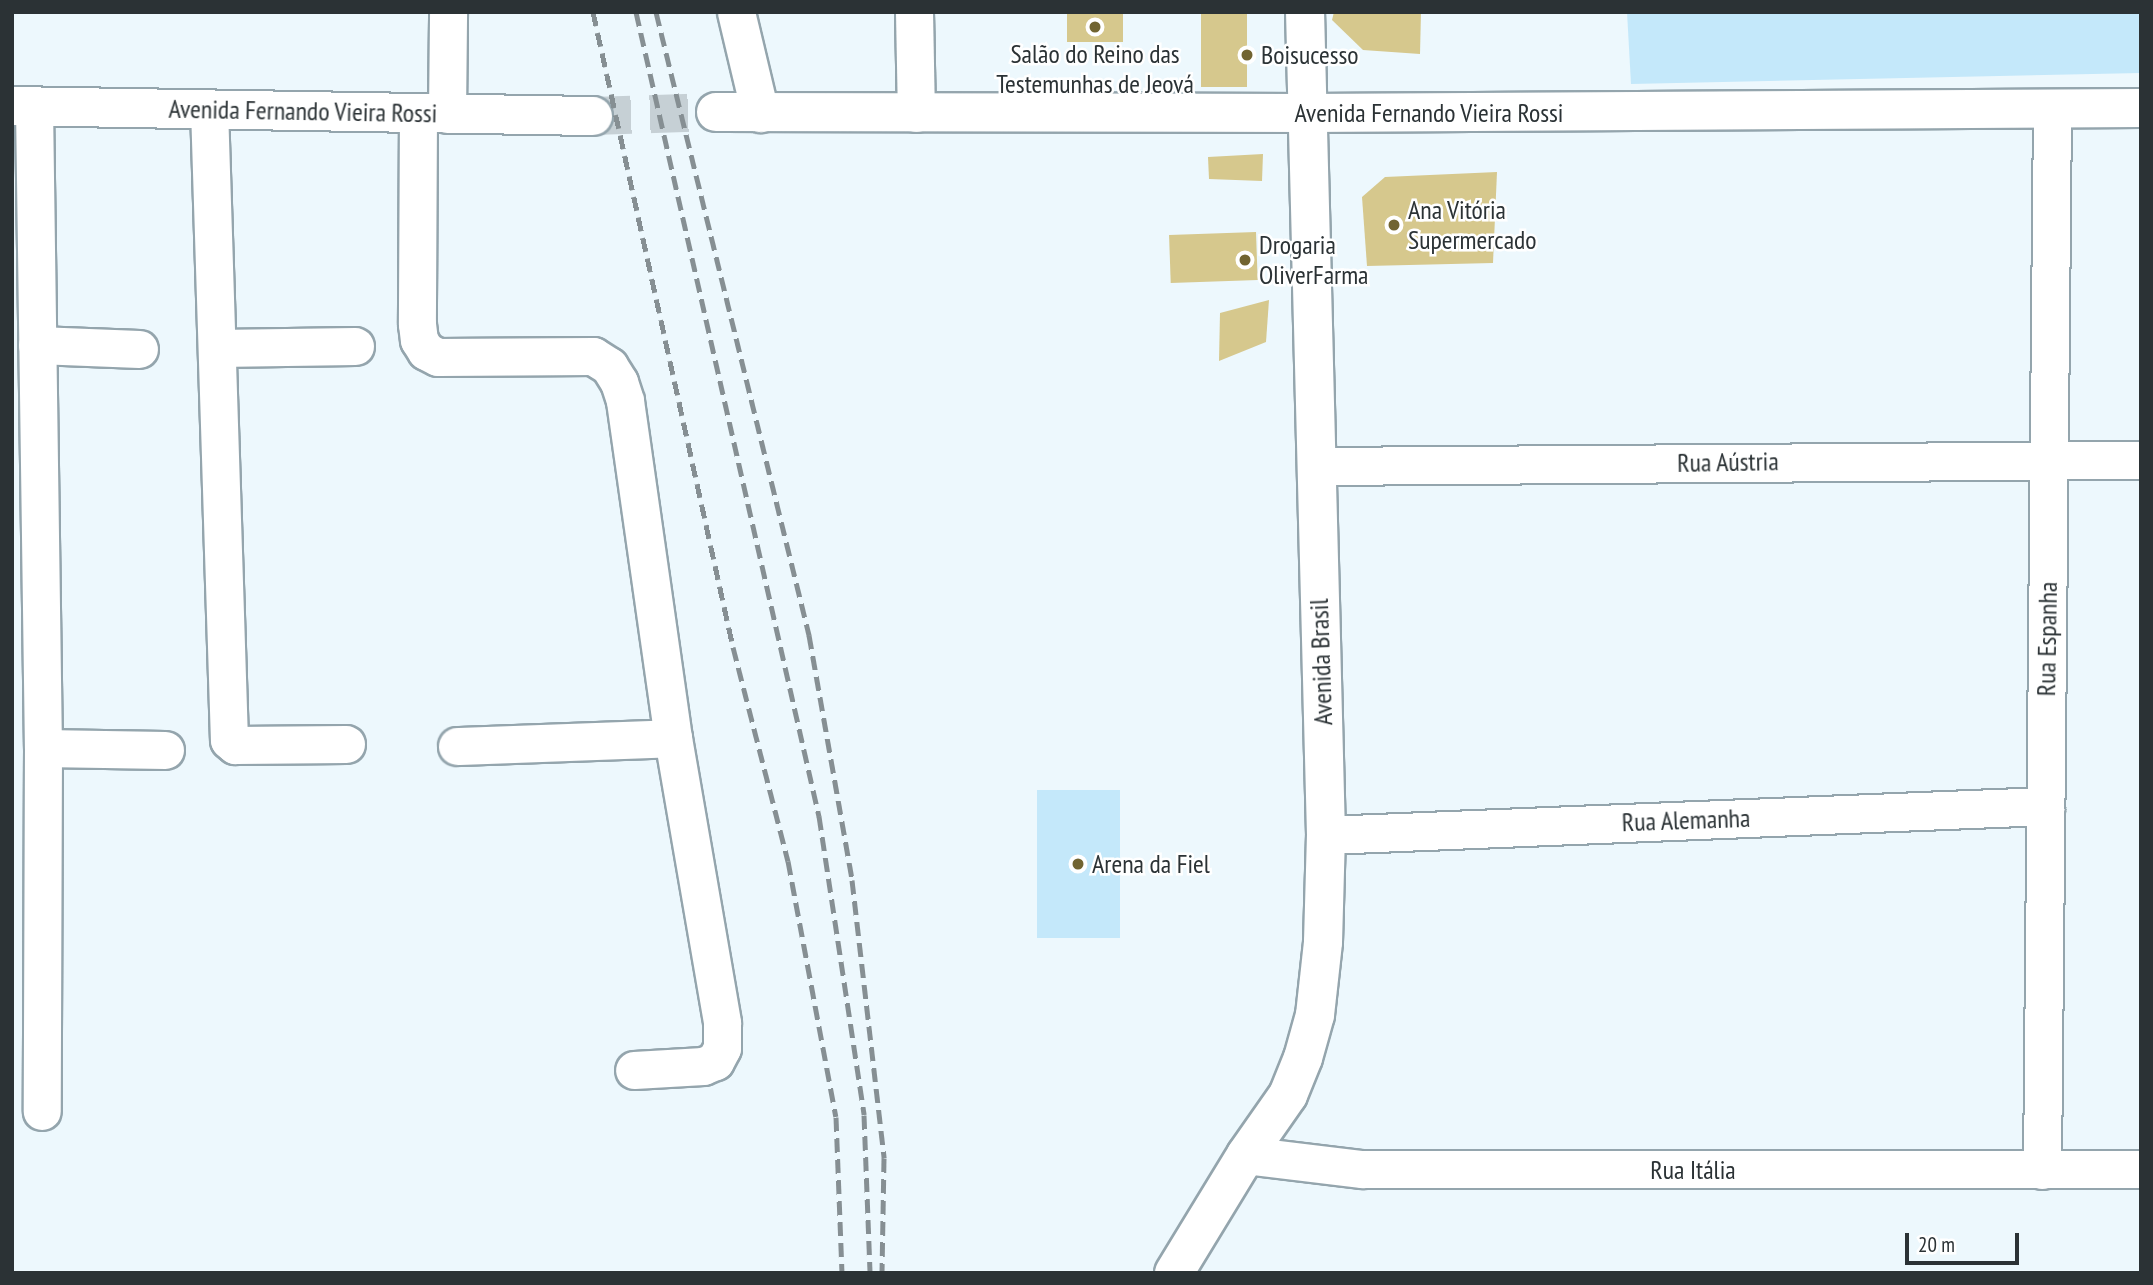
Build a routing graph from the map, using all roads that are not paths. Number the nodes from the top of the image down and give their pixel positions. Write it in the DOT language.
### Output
graph roads {
  1 [pos="448,12"];
  2 [pos="736,12"];
  3 [pos="914,12"];
  4 [pos="1305,12"];
  5 [pos="23,106"];
  6 [pos="209,108"];
  7 [pos="2141,108"];
  8 [pos="2052,109"];
  9 [pos="716,112"];
  10 [pos="760,113"];
  11 [pos="916,113"];
  12 [pos="1308,113"];
  13 [pos="433,114"];
  14 [pos="593,116"];
  15 [pos="37,345"];
  16 [pos="355,346"];
  17 [pos="217,348"];
  18 [pos="139,349"];
  19 [pos="2049,459"];
  20 [pos="2141,460"];
  21 [pos="1315,466"];
  22 [pos="673,738"];
  23 [pos="346,744"];
  24 [pos="457,746"];
  25 [pos="43,748"];
  26 [pos="165,750"];
  27 [pos="2045,806"];
  28 [pos="1326,835"];
  29 [pos="634,1070"];
  30 [pos="42,1111"];
  31 [pos="1246,1155"];
  32 [pos="2141,1169"];
  33 [pos="2042,1170"];
  34 [pos="1174,1273"];
  1 -- 13 [label="street"];
  2 -- 10 [label="street"];
  3 -- 11 [label="street"];
  4 -- 12 [label="street, Avenida Brasil"];
  5 -- 6 [label="street, Avenida Fernando Vieira Rossi"];
  5 -- 15 [label="street"];
  6 -- 13 [label="street, Avenida Fernando Vieira Rossi"];
  6 -- 17 [label="street"];
  7 -- 8 [label="street, Avenida Fernando Vieira Rossi"];
  8 -- 12 [label="street, Avenida Fernando Vieira Rossi"];
  8 -- 19 [label="street, Rua Espanha"];
  9 -- 10 [label="street, Avenida Fernando Vieira Rossi"];
  10 -- 11 [label="street, Avenida Fernando Vieira Rossi"];
  11 -- 12 [label="street, Avenida Fernando Vieira Rossi"];
  12 -- 21 [label="street, Avenida Brasil"];
  13 -- 14 [label="street, Avenida Fernando Vieira Rossi"];
  13 -- 22 [label="street"];
  15 -- 18 [label="street"];
  15 -- 25 [label="street"];
  16 -- 17 [label="street"];
  17 -- 23 [label="street"];
  19 -- 20 [label="street, Rua Aústria"];
  19 -- 21 [label="street, Rua Aústria"];
  19 -- 27 [label="street, Rua Espanha"];
  21 -- 28 [label="street, Avenida Brasil"];
  22 -- 24 [label="street"];
  22 -- 29 [label="street"];
  25 -- 26 [label="street"];
  25 -- 30 [label="street"];
  27 -- 28 [label="street, Rua Alemanha"];
  27 -- 33 [label="street, Rua Espanha"];
  28 -- 31 [label="street, Avenida Brasil"];
  31 -- 33 [label="street, Rua Itália"];
  31 -- 34 [label="street, Avenida Brasil"];
  32 -- 33 [label="street, Rua Itália"];
}
